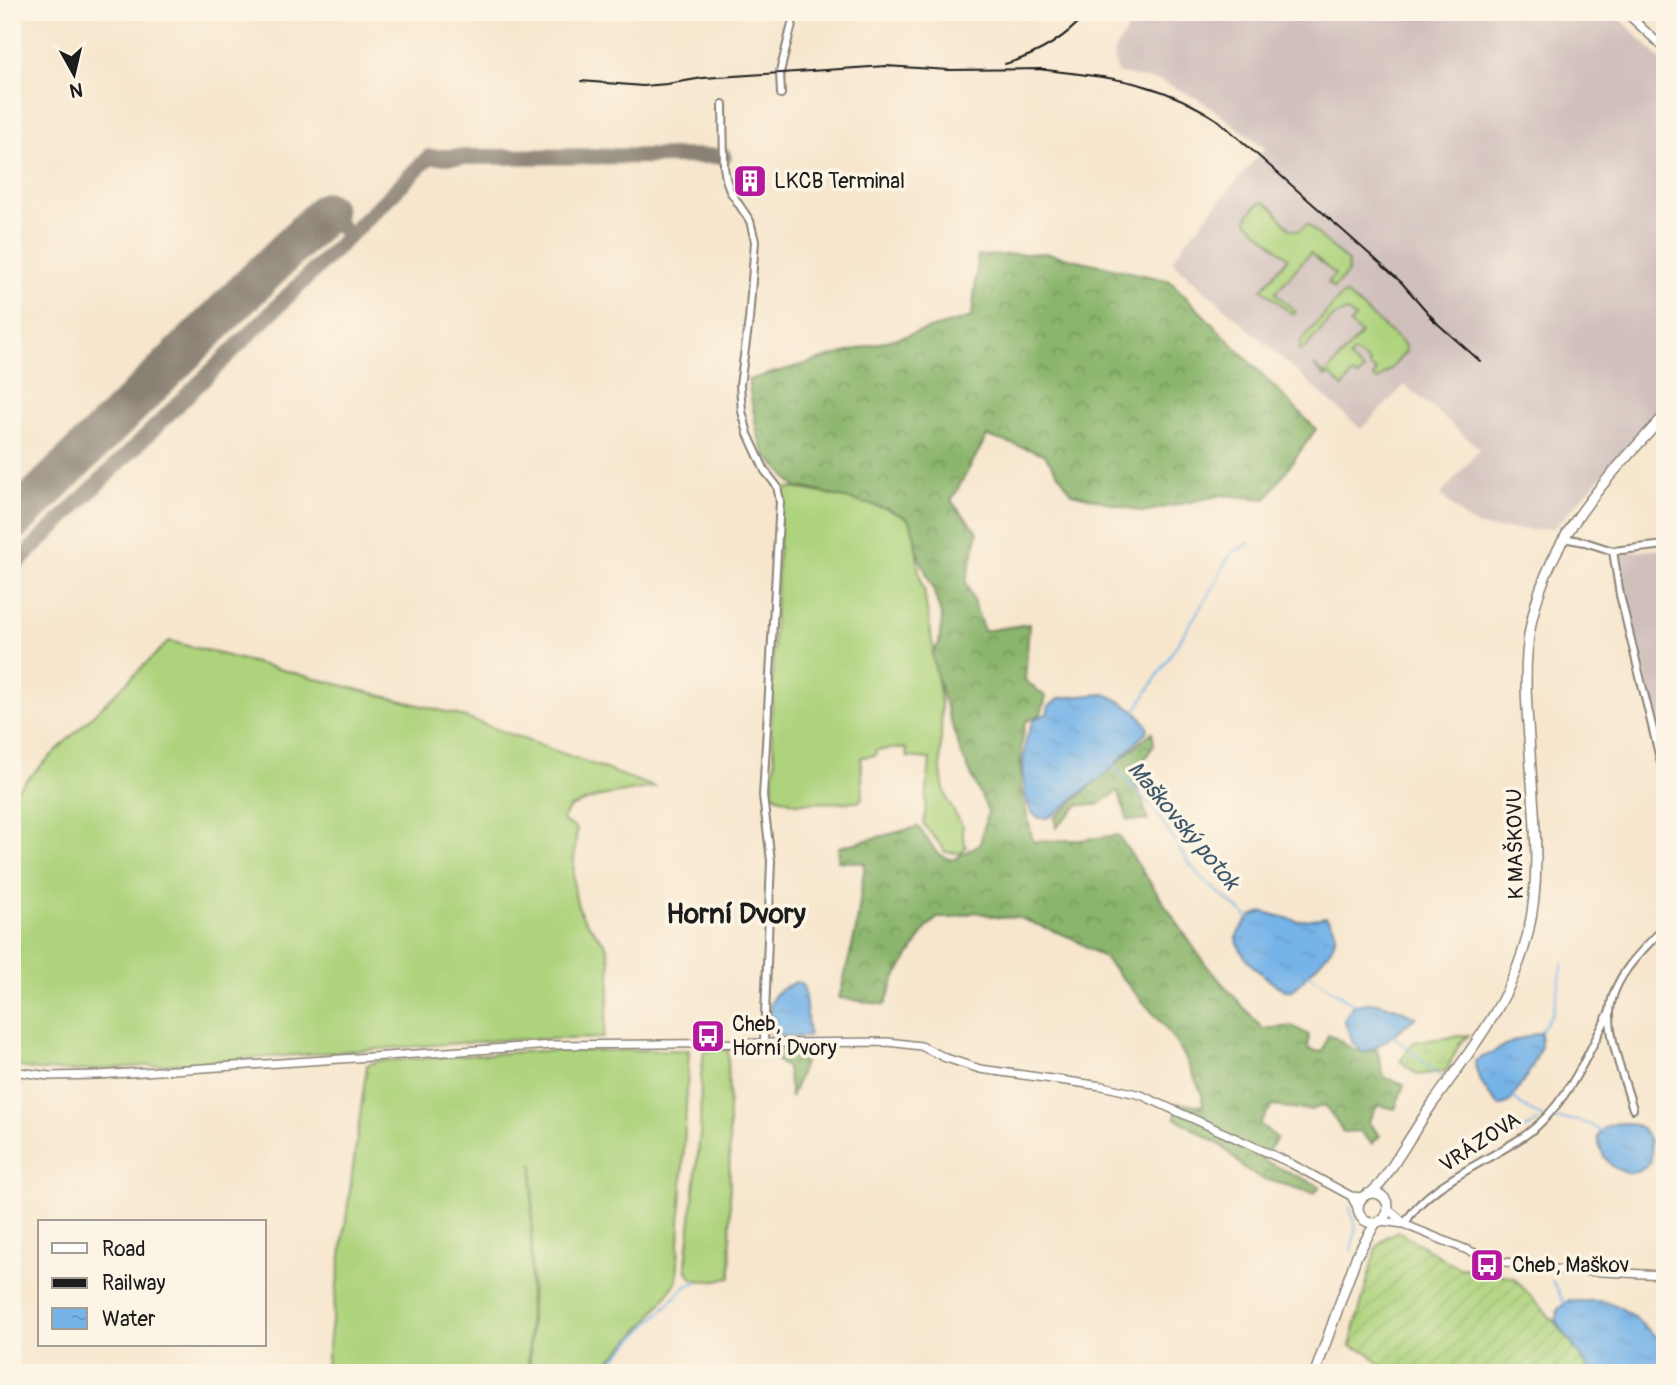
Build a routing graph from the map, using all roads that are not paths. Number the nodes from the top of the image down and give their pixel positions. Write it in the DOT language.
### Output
graph roads {
  1 [pos="795,12"];
  2 [pos="1625,12"];
  3 [pos="1645,12"];
  4 [pos="1636,22"];
  5 [pos="1665,49"];
  6 [pos="781,94"];
  7 [pos="723,104"];
  8 [pos="1665,415"];
  9 [pos="1563,538"];
  10 [pos="1665,545"];
  11 [pos="1613,551"];
  12 [pos="1665,734"];
  13 [pos="1654,735"];
  14 [pos="1665,779"];
  15 [pos="1665,927"];
  16 [pos="1610,1011"];
  17 [pos="764,1041"];
  18 [pos="12,1070"];
  19 [pos="1633,1109"];
  20 [pos="1392,1167"];
  21 [pos="1367,1195"];
  22 [pos="1351,1196"];
  23 [pos="1385,1199"];
  24 [pos="1357,1208"];
  25 [pos="1388,1209"];
  26 [pos="1361,1218"];
  27 [pos="1378,1222"];
  28 [pos="1405,1224"];
  29 [pos="1356,1255"];
  30 [pos="1665,1275"];
  31 [pos="1315,1373"];
  1 -- 6 [label="street"];
  2 -- 4 [label="street"];
  3 -- 4 [label="street"];
  4 -- 5 [label="street"];
  7 -- 17 [label="street"];
  8 -- 9 [label="main road, K MAŠKOVU"];
  9 -- 11 [label="street"];
  9 -- 20 [label="main road, K MAŠKOVU"];
  10 -- 11 [label="street"];
  11 -- 13 [label="street"];
  12 -- 13 [label="street"];
  13 -- 14 [label="street"];
  15 -- 16 [label="street, VRÁZOVA"];
  16 -- 19 [label="street"];
  16 -- 28 [label="street, VRÁZOVA"];
  17 -- 18 [label="street"];
  17 -- 22 [label="street"];
  20 -- 21 [label="main road, K MAŠKOVU"];
  20 -- 23 [label="main road"];
  21 -- 22 [label="street"];
  21 -- 23 [label="main road"];
  21 -- 24 [label="main road"];
  22 -- 24 [label="street"];
  23 -- 25 [label="main road"];
  24 -- 26 [label="main road"];
  25 -- 27 [label="main road"];
  25 -- 28 [label="street"];
  26 -- 27 [label="main road"];
  26 -- 29 [label="main road"];
  27 -- 28 [label="street"];
  27 -- 29 [label="main road"];
  28 -- 30 [label="street"];
  29 -- 31 [label="main road"];
}
